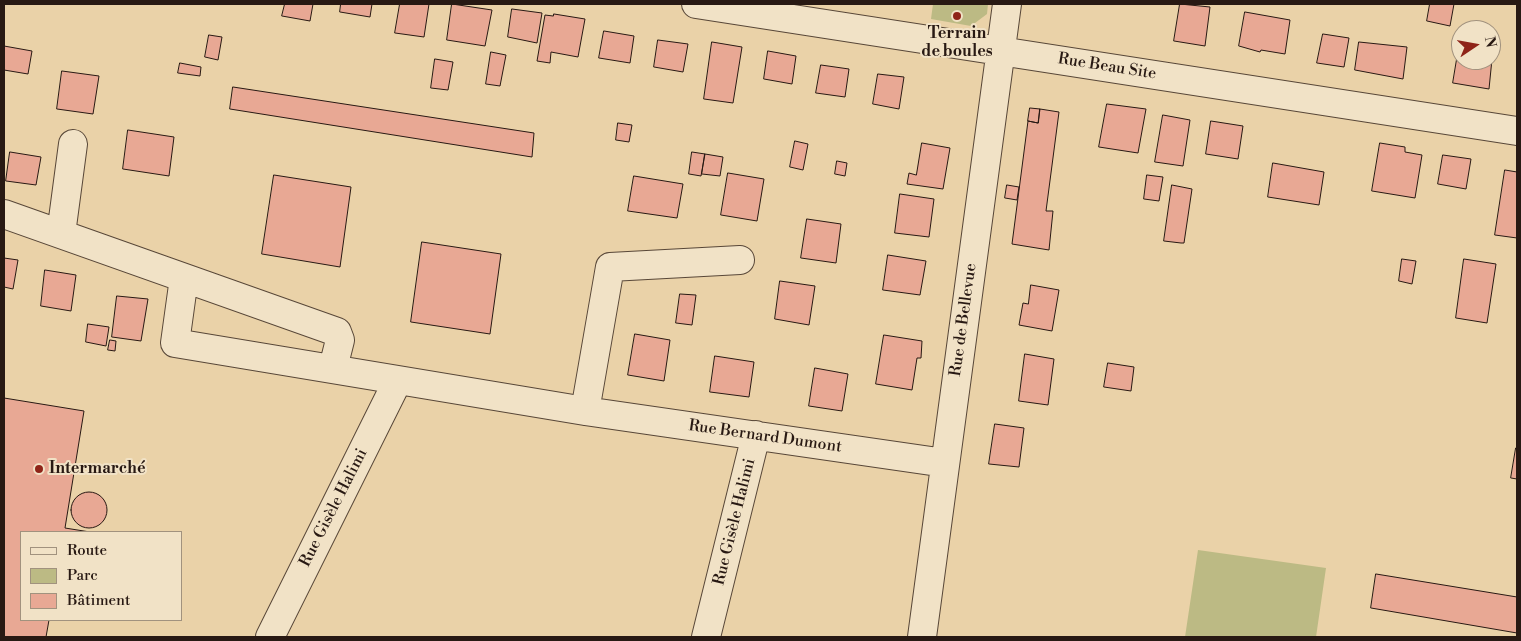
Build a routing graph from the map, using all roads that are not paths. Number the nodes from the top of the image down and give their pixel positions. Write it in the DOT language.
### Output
graph roads {
  1 [pos="696,4"];
  2 [pos="1007,4"];
  3 [pos="1001,51"];
  4 [pos="1517,131"];
  5 [pos="73,144"];
  6 [pos="4,214"];
  7 [pos="61,234"];
  8 [pos="740,260"];
  9 [pos="184,278"];
  10 [pos="333,368"];
  11 [pos="398,380"];
  12 [pos="585,411"];
  13 [pos="756,435"];
  14 [pos="946,463"];
  15 [pos="270,637"];
  16 [pos="706,637"];
  17 [pos="922,637"];
  1 -- 3 [label="street, Rue Beau Site"];
  2 -- 3 [label="street, Rue de Bellevue"];
  3 -- 4 [label="street, Rue Beau Site"];
  3 -- 14 [label="street, Rue de Bellevue"];
  5 -- 7 [label="street"];
  6 -- 7 [label="street"];
  7 -- 9 [label="street"];
  8 -- 12 [label="street"];
  9 -- 10 [label="street"];
  9 -- 10 [label="street, Rue Bernard Dumont"];
  10 -- 11 [label="street, Rue Bernard Dumont"];
  11 -- 12 [label="street, Rue Bernard Dumont"];
  11 -- 15 [label="street, Rue Gisèle Halimi"];
  12 -- 13 [label="street, Rue Bernard Dumont"];
  13 -- 14 [label="street, Rue Bernard Dumont"];
  13 -- 16 [label="street, Rue Gisèle Halimi"];
  14 -- 17 [label="street, Rue de Bellevue"];
}
